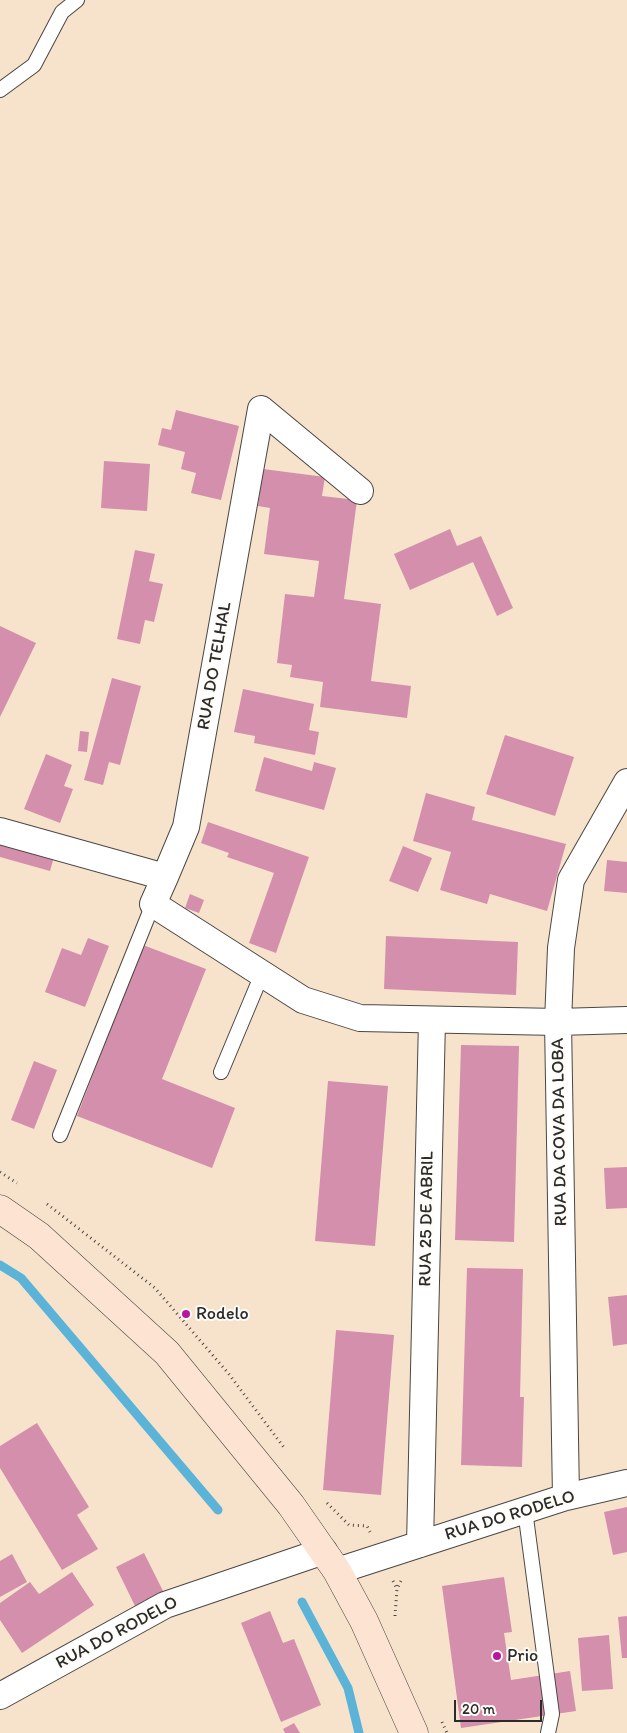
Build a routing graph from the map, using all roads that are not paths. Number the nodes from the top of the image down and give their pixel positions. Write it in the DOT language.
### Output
graph roads {
  1 [pos="77,0"];
  2 [pos="0,90"];
  3 [pos="360,491"];
  4 [pos="627,782"];
  5 [pos="0,831"];
  6 [pos="165,877"];
  7 [pos="153,904"];
  8 [pos="262,974"];
  9 [pos="432,1020"];
  10 [pos="627,1020"];
  11 [pos="558,1022"];
  12 [pos="221,1072"];
  13 [pos="60,1135"];
  14 [pos="0,1209"];
  15 [pos="627,1483"];
  16 [pos="566,1497"];
  17 [pos="525,1510"];
  18 [pos="420,1544"];
  19 [pos="330,1561"];
  20 [pos="0,1696"];
  21 [pos="414,1733"];
  22 [pos="548,1733"];
  1 -- 2 [label="lane"];
  3 -- 6 [label="street, RUA DO TELHAL"];
  4 -- 11 [label="street, RUA DA COVA DA LOBA"];
  5 -- 6 [label="street"];
  6 -- 7 [label="street"];
  7 -- 8 [label="street"];
  7 -- 13 [label="lane"];
  8 -- 9 [label="street"];
  8 -- 12 [label="lane"];
  9 -- 11 [label="street"];
  9 -- 18 [label="street, RUA 25 DE ABRIL"];
  10 -- 11 [label="street"];
  11 -- 16 [label="street, RUA DA COVA DA LOBA"];
  14 -- 19 [label="main road"];
  15 -- 16 [label="street, RUA DO RODELO"];
  16 -- 17 [label="street, RUA DO RODELO"];
  17 -- 18 [label="street, RUA DO RODELO"];
  17 -- 22 [label="lane"];
  18 -- 19 [label="street, RUA DO RODELO"];
  19 -- 20 [label="street, RUA DO RODELO"];
  19 -- 21 [label="main road"];
}
